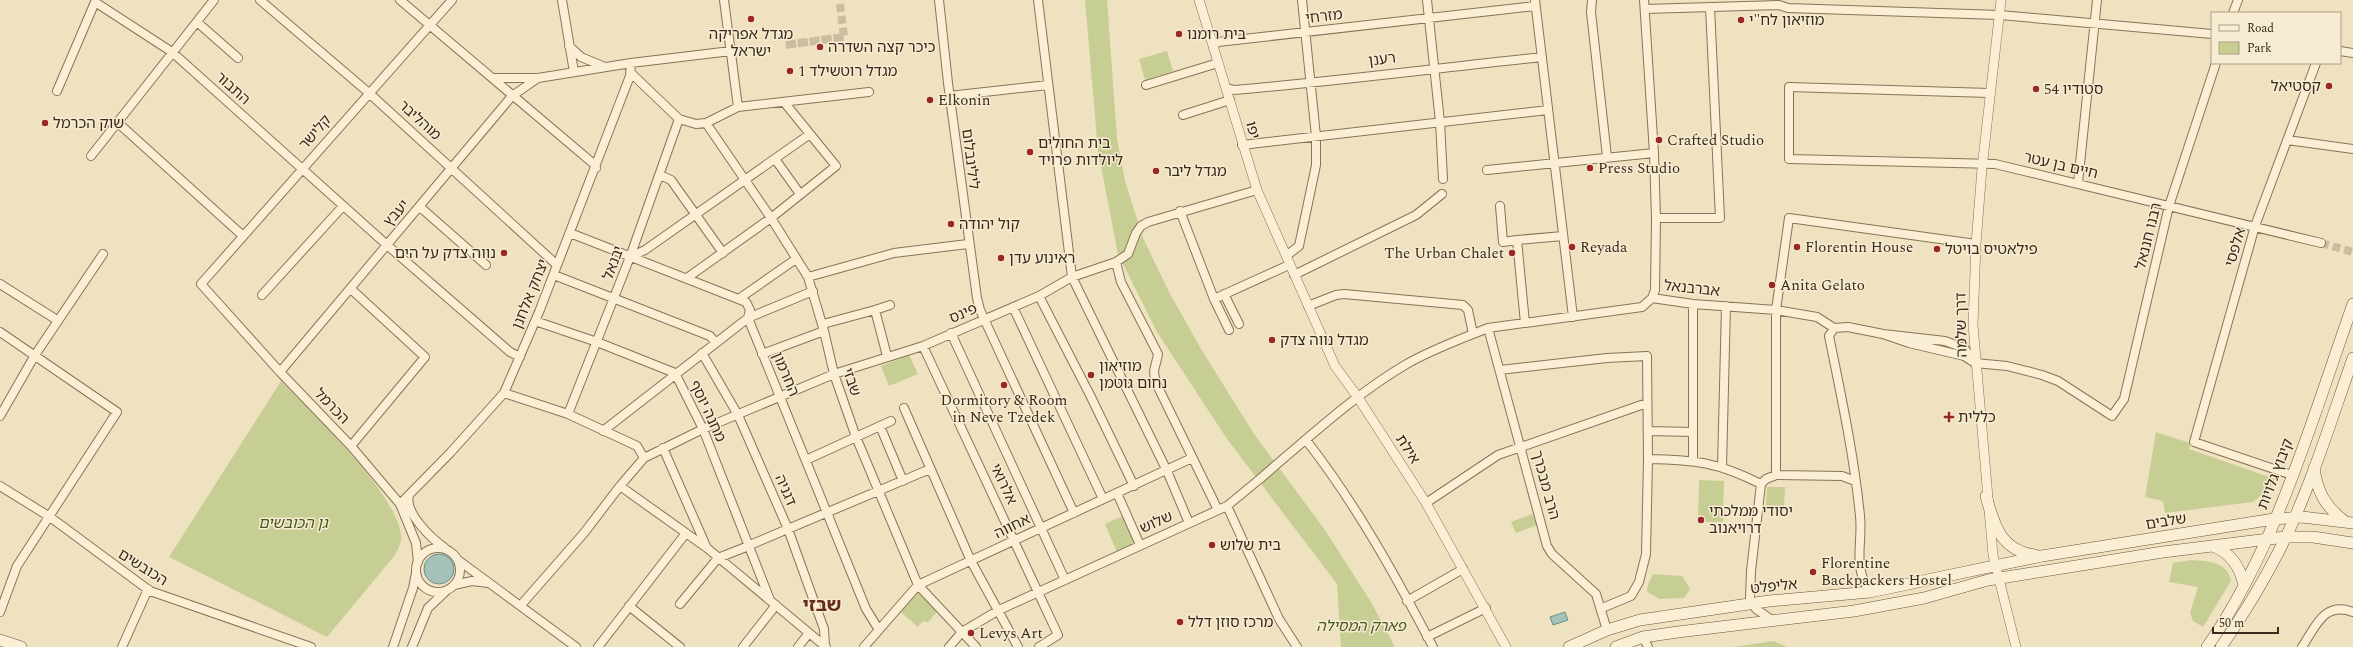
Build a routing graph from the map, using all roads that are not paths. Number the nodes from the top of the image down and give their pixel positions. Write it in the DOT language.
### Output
graph roads {
  1 [pos="214,0"];
  2 [pos="260,0"];
  3 [pos="400,0"];
  4 [pos="452,0"];
  5 [pos="724,0"];
  6 [pos="939,0"];
  7 [pos="1038,0"];
  8 [pos="1199,0"];
  9 [pos="1302,0"];
  10 [pos="1427,0"];
  11 [pos="1592,0"];
  12 [pos="2001,0"];
  13 [pos="2097,0"];
  14 [pos="2238,0"];
  15 [pos="563,2"];
  16 [pos="1535,3"];
  17 [pos="1644,4"];
  18 [pos="1710,7"];
  19 [pos="2233,12"];
  20 [pos="2000,14"];
  21 [pos="1430,18"];
  22 [pos="197,22"];
  23 [pos="2094,23"];
  24 [pos="429,25"];
  25 [pos="1306,33"];
  26 [pos="2211,34"];
  27 [pos="569,45"];
  28 [pos="1213,46"];
  29 [pos="731,51"];
  30 [pos="2341,51"];
  31 [pos="172,52"];
  32 [pos="2353,52"];
  33 [pos="1542,57"];
  34 [pos="238,58"];
  35 [pos="630,63"];
  36 [pos="1218,63"];
  37 [pos="2216,64"];
  38 [pos="2316,64"];
  39 [pos="606,67"];
  40 [pos="1435,67"];
  41 [pos="573,70"];
  42 [pos="631,73"];
  43 [pos="493,78"];
  44 [pos="538,78"];
  45 [pos="1311,82"];
  46 [pos="1048,85"];
  47 [pos="1146,85"];
  48 [pos="1227,88"];
  49 [pos="57,91"];
  50 [pos="869,92"];
  51 [pos="369,93"];
  52 [pos="1990,93"];
  53 [pos="512,96"];
  54 [pos="949,96"];
  55 [pos="1230,100"];
  56 [pos="784,102"];
  57 [pos="738,107"];
  58 [pos="1548,110"];
  59 [pos="1183,115"];
  60 [pos="679,119"];
  61 [pos="117,122"];
  62 [pos="1440,122"];
  63 [pos="706,123"];
  64 [pos="810,134"];
  65 [pos="1316,136"];
  66 [pos="2287,140"];
  67 [pos="1242,145"];
  68 [pos="2353,149"];
  69 [pos="1654,153"];
  70 [pos="90,156"];
  71 [pos="1607,157"];
  72 [pos="775,159"];
  73 [pos="1983,162"];
  74 [pos="1554,163"];
  75 [pos="302,168"];
  76 [pos="452,168"];
  77 [pos="596,168"];
  78 [pos="1487,170"];
  79 [pos="660,175"];
  80 [pos="1443,179"];
  81 [pos="745,180"];
  82 [pos="2078,182"];
  83 [pos="1257,190"];
  84 [pos="800,194"];
  85 [pos="1442,194"];
  86 [pos="343,206"];
  87 [pos="1500,206"];
  88 [pos="2169,206"];
  89 [pos="420,207"];
  90 [pos="1180,211"];
  91 [pos="696,215"];
  92 [pos="771,218"];
  93 [pos="1656,218"];
  94 [pos="2255,226"];
  95 [pos="570,233"];
  96 [pos="242,235"];
  97 [pos="1563,236"];
  98 [pos="1517,240"];
  99 [pos="2321,243"];
  100 [pos="968,244"];
  101 [pos="1976,244"];
  102 [pos="387,245"];
  103 [pos="723,253"];
  104 [pos="103,254"];
  105 [pos="1286,256"];
  106 [pos="630,257"];
  107 [pos="796,259"];
  108 [pos="1116,262"];
  109 [pos="486,265"];
  110 [pos="557,265"];
  111 [pos="1289,265"];
  112 [pos="554,275"];
  113 [pos="1294,275"];
  114 [pos="808,277"];
  115 [pos="1072,277"];
  116 [pos="687,278"];
  117 [pos="0,284"];
  118 [pos="201,284"];
  119 [pos="351,289"];
  120 [pos="813,291"];
  121 [pos="1224,294"];
  122 [pos="262,295"];
  123 [pos="1039,296"];
  124 [pos="740,298"];
  125 [pos="1214,298"];
  126 [pos="1652,298"];
  127 [pos="614,300"];
  128 [pos="1693,304"];
  129 [pos="2353,304"];
  130 [pos="890,305"];
  131 [pos="1308,306"];
  132 [pos="1726,306"];
  133 [pos="1013,307"];
  134 [pos="875,310"];
  135 [pos="1776,310"];
  136 [pos="1573,317"];
  137 [pos="748,318"];
  138 [pos="984,319"];
  139 [pos="57,320"];
  140 [pos="535,321"];
  141 [pos="1525,323"];
  142 [pos="1239,324"];
  143 [pos="823,328"];
  144 [pos="1488,328"];
  145 [pos="1834,328"];
  146 [pos="1229,330"];
  147 [pos="0,332"];
  148 [pos="951,334"];
  149 [pos="1473,334"];
  150 [pos="596,342"];
  151 [pos="716,343"];
  152 [pos="923,346"];
  153 [pos="702,353"];
  154 [pos="762,354"];
  155 [pos="35,355"];
  156 [pos="520,356"];
  157 [pos="887,356"];
  158 [pos="2353,358"];
  159 [pos="1975,363"];
  160 [pos="1500,370"];
  161 [pos="280,372"];
  162 [pos="675,373"];
  163 [pos="834,374"];
  164 [pos="504,392"];
  165 [pos="1357,396"];
  166 [pos="781,397"];
  167 [pos="1647,403"];
  168 [pos="904,408"];
  169 [pos="568,414"];
  170 [pos="738,415"];
  171 [pos="0,416"];
  172 [pos="891,421"];
  173 [pos="880,426"];
  174 [pos="703,429"];
  175 [pos="603,431"];
  176 [pos="1648,431"];
  177 [pos="1693,432"];
  178 [pos="856,436"];
  179 [pos="1306,440"];
  180 [pos="351,446"];
  181 [pos="663,448"];
  182 [pos="1522,448"];
  183 [pos="644,458"];
  184 [pos="1192,458"];
  185 [pos="1648,459"];
  186 [pos="806,460"];
  187 [pos="1693,460"];
  188 [pos="1722,467"];
  189 [pos="2314,468"];
  190 [pos="930,469"];
  191 [pos="1167,471"];
  192 [pos="1776,475"];
  193 [pos="2292,475"];
  194 [pos="903,481"];
  195 [pos="1855,481"];
  196 [pos="1761,484"];
  197 [pos="0,486"];
  198 [pos="620,486"];
  199 [pos="1134,486"];
  200 [pos="879,491"];
  201 [pos="1117,493"];
  202 [pos="409,495"];
  203 [pos="1986,496"];
  204 [pos="1103,499"];
  205 [pos="1426,503"];
  206 [pos="400,504"];
  207 [pos="1227,506"];
  208 [pos="1218,510"];
  209 [pos="827,513"];
  210 [pos="1074,513"];
  211 [pos="50,517"];
  212 [pos="2294,517"];
  213 [pos="2274,519"];
  214 [pos="2348,522"];
  215 [pos="1189,523"];
  216 [pos="1042,527"];
  217 [pos="788,529"];
  218 [pos="686,533"];
  219 [pos="2285,537"];
  220 [pos="2265,539"];
  221 [pos="1015,541"];
  222 [pos="2353,543"];
  223 [pos="1140,545"];
  224 [pos="748,546"];
  225 [pos="2213,546"];
  226 [pos="445,548"];
  227 [pos="707,548"];
  228 [pos="2042,556"];
  229 [pos="718,558"];
  230 [pos="458,560"];
  231 [pos="971,561"];
  232 [pos="418,562"];
  233 [pos="1990,566"];
  234 [pos="1463,569"];
  235 [pos="416,572"];
  236 [pos="1992,579"];
  237 [pos="1065,580"];
  238 [pos="491,584"];
  239 [pos="918,584"];
  240 [pos="454,585"];
  241 [pos="2244,585"];
  242 [pos="148,590"];
  243 [pos="446,591"];
  244 [pos="1037,592"];
  245 [pos="1870,592"];
  246 [pos="1408,601"];
  247 [pos="773,602"];
  248 [pos="680,604"];
  249 [pos="1752,604"];
  250 [pos="521,605"];
  251 [pos="629,606"];
  252 [pos="1486,608"];
  253 [pos="1602,608"];
  254 [pos="999,610"];
  255 [pos="0,612"];
  256 [pos="2353,612"];
  257 [pos="1772,620"];
  258 [pos="879,630"];
  259 [pos="1607,630"];
  260 [pos="962,632"];
  261 [pos="810,633"];
  262 [pos="1427,637"];
  263 [pos="0,640"];
  264 [pos="1645,642"];
  265 [pos="826,646"];
  266 [pos="21,647"];
  267 [pos="122,647"];
  268 [pos="311,647"];
  269 [pos="393,647"];
  270 [pos="412,647"];
  271 [pos="576,647"];
  272 [pos="598,647"];
  273 [pos="680,647"];
  274 [pos="744,647"];
  275 [pos="798,647"];
  276 [pos="864,647"];
  277 [pos="949,647"];
  278 [pos="976,647"];
  279 [pos="1018,647"];
  280 [pos="1039,647"];
  281 [pos="1297,647"];
  282 [pos="1433,647"];
  283 [pos="1506,647"];
  284 [pos="1569,647"];
  285 [pos="1616,647"];
  286 [pos="2016,647"];
  287 [pos="2207,647"];
  288 [pos="2221,647"];
  289 [pos="2302,647"];
  1 -- 22 [label="street"];
  2 -- 51 [label="street, מוהליבר"];
  3 -- 24 [label="street"];
  4 -- 24 [label="street, קלישר"];
  5 -- 29 [label="street"];
  6 -- 54 [label="street, לילינבלום"];
  7 -- 46 [label="street"];
  8 -- 28 [label="street, יפו"];
  9 -- 25 [label="street"];
  10 -- 21 [label="street"];
  11 -- 71 [label="street"];
  12 -- 20 [label="street, דרך שלמה"];
  13 -- 23 [label="street"];
  14 -- 19 [label="street"];
  15 -- 27 [label="street"];
  16 -- 21 [label="street, מזרחי"];
  16 -- 33 [label="street"];
  17 -- 18 [label="street"];
  17 -- 69 [label="street"];
  18 -- 20 [label="street"];
  18 -- 93 [label="street"];
  20 -- 23 [label="street"];
  20 -- 52 [label="street, דרך שלמה"];
  21 -- 25 [label="street, מזרחי"];
  21 -- 40 [label="street"];
  22 -- 31 [label="street"];
  22 -- 34 [label="street"];
  23 -- 26 [label="street"];
  23 -- 82 [label="street"];
  24 -- 43 [label="street"];
  24 -- 51 [label="street, קלישר"];
  25 -- 28 [label="street, מזרחי"];
  25 -- 45 [label="street"];
  27 -- 39 [label="street"];
  27 -- 41 [label="street"];
  28 -- 36 [label="street, יפו"];
  29 -- 35 [label="street"];
  29 -- 57 [label="street"];
  30 -- 32 [label="street"];
  31 -- 49 [label="street, התבור"];
  31 -- 61 [label="street"];
  31 -- 75 [label="street, התבור"];
  33 -- 40 [label="street, רענן"];
  33 -- 58 [label="street"];
  35 -- 39 [label="street"];
  35 -- 42 [label="street, יצחק אלחנן"];
  36 -- 47 [label="street"];
  36 -- 48 [label="street, יפו"];
  37 -- 88 [label="street, רבנו חננאל"];
  38 -- 66 [label="street, אלפסי"];
  39 -- 41 [label="street"];
  40 -- 45 [label="street, רענן"];
  40 -- 62 [label="street"];
  41 -- 44 [label="street"];
  42 -- 60 [label="street"];
  42 -- 77 [label="street, יצחק אלחנן"];
  43 -- 44 [label="street"];
  43 -- 53 [label="street"];
  44 -- 53 [label="street, יעבץ"];
  45 -- 48 [label="street, רענן"];
  45 -- 65 [label="street"];
  46 -- 54 [label="street"];
  46 -- 115 [label="street"];
  48 -- 55 [label="street, יפו"];
  50 -- 56 [label="street"];
  51 -- 75 [label="street, קלישר"];
  51 -- 76 [label="street, מוהליבר"];
  52 -- 73 [label="street, דרך שלמה"];
  52 -- 73 [label="street, חיים בן עטר"];
  53 -- 76 [label="street, יעבץ"];
  53 -- 77 [label="street"];
  54 -- 100 [label="street, לילינבלום"];
  55 -- 59 [label="street"];
  55 -- 67 [label="street, יפו"];
  56 -- 57 [label="street"];
  56 -- 64 [label="street"];
  57 -- 63 [label="street"];
  58 -- 62 [label="street"];
  58 -- 74 [label="street"];
  60 -- 63 [label="street"];
  60 -- 79 [label="street, יבנאל"];
  61 -- 70 [label="street"];
  61 -- 96 [label="street"];
  62 -- 65 [label="street"];
  62 -- 80 [label="street"];
  63 -- 81 [label="street, שבזי"];
  64 -- 72 [label="street"];
  64 -- 84 [label="street"];
  65 -- 67 [label="street"];
  65 -- 105 [label="street"];
  66 -- 68 [label="street"];
  66 -- 94 [label="street, אלפסי"];
  67 -- 83 [label="street, יפו"];
  69 -- 71 [label="street"];
  69 -- 93 [label="street"];
  71 -- 74 [label="street"];
  72 -- 81 [label="street"];
  72 -- 84 [label="street"];
  73 -- 82 [label="street, חיים בן עטר"];
  73 -- 101 [label="street, דרך שלמה"];
  74 -- 78 [label="street"];
  74 -- 97 [label="street"];
  75 -- 86 [label="street, התבור"];
  75 -- 96 [label="street, קלישר"];
  76 -- 89 [label="street, יעבץ"];
  76 -- 110 [label="street, מוהליבר"];
  77 -- 95 [label="street, יצחק אלחנן"];
  79 -- 91 [label="street"];
  79 -- 106 [label="street, יבנאל"];
  81 -- 91 [label="street"];
  81 -- 92 [label="street, שבזי"];
  82 -- 88 [label="street, חיים בן עטר"];
  83 -- 90 [label="street, פינס"];
  83 -- 105 [label="street, יפו"];
  84 -- 92 [label="street"];
  85 -- 113 [label="street"];
  86 -- 102 [label="street, התבור"];
  86 -- 122 [label="street"];
  87 -- 98 [label="street"];
  88 -- 94 [label="street, חיים בן עטר"];
  88 -- 159 [label="street, רבנו חננאל"];
  89 -- 102 [label="street, יעבץ"];
  89 -- 109 [label="street"];
  90 -- 108 [label="street, פינס"];
  90 -- 125 [label="street"];
  91 -- 103 [label="street"];
  91 -- 106 [label="street"];
  92 -- 103 [label="street"];
  92 -- 107 [label="street, שבזי"];
  93 -- 126 [label="street"];
  94 -- 99 [label="street, חיים בן עטר"];
  94 -- 193 [label="street, אלפסי"];
  95 -- 106 [label="street"];
  95 -- 110 [label="street, יצחק אלחנן"];
  96 -- 118 [label="street, קלישר"];
  97 -- 98 [label="street"];
  97 -- 136 [label="street"];
  98 -- 141 [label="street"];
  100 -- 114 [label="street"];
  100 -- 138 [label="street, לילינבלום"];
  101 -- 135 [label="street"];
  101 -- 159 [label="street, דרך שלמה"];
  102 -- 119 [label="street, יעבץ"];
  102 -- 156 [label="street, התבור"];
  103 -- 116 [label="street"];
  104 -- 139 [label="street"];
  105 -- 111 [label="street, יפו"];
  106 -- 116 [label="street"];
  106 -- 127 [label="street, יבנאל"];
  107 -- 114 [label="street, שבזי"];
  107 -- 124 [label="street"];
  108 -- 115 [label="street, פינס"];
  108 -- 184 [label="street"];
  110 -- 112 [label="street, יצחק אלחנן"];
  111 -- 113 [label="street, אילת"];
  111 -- 121 [label="street"];
  112 -- 127 [label="street"];
  112 -- 140 [label="street, יצחק אלחנן"];
  113 -- 131 [label="street, אילת"];
  114 -- 120 [label="street, שבזי"];
  115 -- 123 [label="street, פינס"];
  115 -- 191 [label="street"];
  116 -- 124 [label="street"];
  117 -- 139 [label="street"];
  118 -- 161 [label="street, הכרמל"];
  119 -- 161 [label="street, יעבץ"];
  119 -- 180 [label="street"];
  120 -- 137 [label="street"];
  120 -- 143 [label="street, שבזי"];
  121 -- 125 [label="street"];
  121 -- 142 [label="street"];
  123 -- 133 [label="street, פינס"];
  123 -- 199 [label="street"];
  124 -- 137 [label="street, החרמון"];
  125 -- 146 [label="street"];
  126 -- 128 [label="street, אברבנאל"];
  126 -- 136 [label="street, אברבנאל"];
  127 -- 150 [label="street, יבנאל"];
  127 -- 151 [label="street"];
  128 -- 132 [label="street, אברבנאל"];
  128 -- 177 [label="street"];
  129 -- 193 [label="main road, קיבוץ גלויות"];
  130 -- 134 [label="street"];
  131 -- 149 [label="street"];
  131 -- 165 [label="street, אילת"];
  132 -- 135 [label="street, אברבנאל"];
  132 -- 188 [label="street"];
  133 -- 138 [label="street, פינס"];
  133 -- 204 [label="street"];
  134 -- 143 [label="street"];
  134 -- 157 [label="street"];
  135 -- 145 [label="street, אברבנאל"];
  135 -- 192 [label="street"];
  136 -- 141 [label="street, אברבנאל"];
  137 -- 151 [label="street"];
  137 -- 154 [label="street, החרמון"];
  138 -- 148 [label="street, פינס"];
  138 -- 210 [label="street, לילינבלום"];
  139 -- 155 [label="street"];
  140 -- 150 [label="street, מחנה יוסף"];
  140 -- 156 [label="street, יצחק אלחנן"];
  141 -- 144 [label="street, אברבנאל"];
  143 -- 154 [label="street"];
  143 -- 163 [label="street, שבזי"];
  144 -- 149 [label="street, אברבנאל"];
  144 -- 160 [label="street, הרב מבכרך"];
  145 -- 159 [label="street"];
  145 -- 195 [label="street"];
  147 -- 155 [label="street"];
  148 -- 152 [label="street, פינס"];
  148 -- 216 [label="street"];
  149 -- 165 [label="street, אברבנאל"];
  150 -- 162 [label="street, מחנה יוסף"];
  150 -- 169 [label="street, יבנאל"];
  151 -- 153 [label="street"];
  152 -- 157 [label="street, פינס"];
  152 -- 221 [label="street, אלרואי"];
  153 -- 162 [label="street"];
  153 -- 170 [label="street, דגניה"];
  154 -- 166 [label="street, החרמון"];
  155 -- 171 [label="street"];
  155 -- 211 [label="street"];
  156 -- 164 [label="street, יצחק אלחנן"];
  157 -- 163 [label="street, פינס"];
  158 -- 189 [label="main road"];
  159 -- 203 [label="street, דרך שלמה"];
  160 -- 167 [label="street"];
  160 -- 182 [label="street, הרב מבכרך"];
  161 -- 180 [label="street, הכרמל"];
  162 -- 174 [label="street, מחנה יוסף"];
  162 -- 175 [label="street"];
  163 -- 166 [label="street, פינס"];
  163 -- 178 [label="street, שבזי"];
  164 -- 169 [label="street"];
  164 -- 202 [label="street, יצחק אלחנן"];
  165 -- 179 [label="street, שלוש"];
  165 -- 205 [label="street, אילת"];
  166 -- 170 [label="street, פינס"];
  166 -- 186 [label="street, החרמון"];
  167 -- 176 [label="street"];
  167 -- 182 [label="street"];
  168 -- 190 [label="street"];
  169 -- 175 [label="street"];
  170 -- 174 [label="street, פינס"];
  170 -- 217 [label="street, דגניה"];
  172 -- 173 [label="street"];
  173 -- 178 [label="street"];
  173 -- 194 [label="street"];
  174 -- 181 [label="street, פינס"];
  174 -- 224 [label="street, מחנה יוסף"];
  175 -- 183 [label="street"];
  176 -- 177 [label="street"];
  176 -- 185 [label="street"];
  177 -- 187 [label="street"];
  178 -- 186 [label="street"];
  178 -- 200 [label="street, שבזי"];
  179 -- 207 [label="street, שלוש, bridge"];
  179 -- 246 [label="street"];
  180 -- 206 [label="street, הכרמל"];
  181 -- 183 [label="street, פינס"];
  181 -- 227 [label="street"];
  182 -- 205 [label="street"];
  182 -- 253 [label="street, הרב מבכרך"];
  183 -- 198 [label="street"];
  184 -- 191 [label="street, אחווה"];
  184 -- 208 [label="street"];
  185 -- 187 [label="street"];
  185 -- 253 [label="street"];
  186 -- 209 [label="street, החרמון"];
  187 -- 188 [label="street"];
  188 -- 196 [label="street"];
  189 -- 212 [label="main road"];
  189 -- 214 [label="main road"];
  190 -- 194 [label="street"];
  190 -- 231 [label="street"];
  191 -- 199 [label="street, אחווה"];
  191 -- 215 [label="street"];
  192 -- 195 [label="street"];
  192 -- 196 [label="street"];
  193 -- 213 [label="main road, קיבוץ גלויות"];
  194 -- 200 [label="street"];
  195 -- 245 [label="street"];
  196 -- 249 [label="street"];
  197 -- 211 [label="street, הכובשים"];
  198 -- 218 [label="street"];
  198 -- 250 [label="street"];
  199 -- 201 [label="street, אחווה"];
  200 -- 209 [label="street"];
  200 -- 239 [label="street, שבזי"];
  201 -- 204 [label="street, אחווה"];
  201 -- 223 [label="street"];
  202 -- 206 [label="street, יצחק אלחנן"];
  202 -- 226 [label="street"];
  203 -- 228 [label="main road"];
  203 -- 233 [label="street, דרך שלמה"];
  204 -- 210 [label="street, אחווה"];
  205 -- 234 [label="street, אילת"];
  206 -- 232 [label="street, הכרמל"];
  207 -- 208 [label="street, שלוש"];
  207 -- 281 [label="street"];
  208 -- 215 [label="street, שלוש"];
  209 -- 217 [label="street"];
  209 -- 258 [label="street, החרמון"];
  210 -- 216 [label="street, אחווה"];
  211 -- 242 [label="street, הכובשים"];
  211 -- 255 [label="street"];
  212 -- 213 [label="main road, שלבים"];
  212 -- 214 [label="main road, שלבים"];
  212 -- 219 [label="main road"];
  213 -- 220 [label="main road, קיבוץ גלויות"];
  213 -- 228 [label="main road, שלבים"];
  215 -- 223 [label="street, שלוש"];
  216 -- 221 [label="street, אחווה"];
  216 -- 237 [label="street"];
  217 -- 224 [label="street"];
  217 -- 265 [label="street, דגניה"];
  218 -- 227 [label="street"];
  218 -- 251 [label="street"];
  219 -- 220 [label="main road, שלבים"];
  219 -- 222 [label="main road, שלבים"];
  219 -- 288 [label="main road"];
  220 -- 225 [label="main road, שלבים"];
  220 -- 241 [label="main road, קיבוץ גלויות"];
  221 -- 231 [label="street, אחווה"];
  221 -- 244 [label="street, אלרואי"];
  223 -- 237 [label="street, שלוש"];
  224 -- 229 [label="street"];
  224 -- 247 [label="street, מחנה יוסף"];
  225 -- 236 [label="main road, שלבים"];
  225 -- 241 [label="main road"];
  226 -- 230 [label="street"];
  226 -- 232 [label="street"];
  227 -- 229 [label="street"];
  228 -- 233 [label="main road, שלבים"];
  229 -- 247 [label="street"];
  229 -- 248 [label="street"];
  230 -- 238 [label="street"];
  230 -- 240 [label="street"];
  231 -- 239 [label="street, אחווה"];
  231 -- 254 [label="street"];
  232 -- 235 [label="street"];
  233 -- 236 [label="street, דרך שלמה"];
  233 -- 245 [label="main road, אליפלט"];
  234 -- 246 [label="street"];
  234 -- 252 [label="street, אילת"];
  235 -- 243 [label="street"];
  235 -- 269 [label="street"];
  236 -- 257 [label="main road"];
  236 -- 286 [label="street, דרך שלמה"];
  237 -- 244 [label="street, שלוש"];
  238 -- 240 [label="street"];
  238 -- 250 [label="street"];
  239 -- 258 [label="street, אחווה"];
  239 -- 260 [label="street, שבזי"];
  240 -- 243 [label="street"];
  241 -- 287 [label="main road, קיבוץ גלויות"];
  242 -- 267 [label="street"];
  242 -- 268 [label="street, הכובשים"];
  243 -- 270 [label="street"];
  244 -- 254 [label="street, שלוש"];
  244 -- 280 [label="street, אלרואי"];
  245 -- 249 [label="main road, אליפלט"];
  246 -- 262 [label="street"];
  247 -- 261 [label="street"];
  247 -- 274 [label="street"];
  249 -- 257 [label="street"];
  249 -- 259 [label="main road, אליפלט"];
  250 -- 271 [label="street"];
  251 -- 272 [label="street"];
  251 -- 273 [label="street"];
  252 -- 262 [label="street"];
  252 -- 283 [label="street, אילת"];
  253 -- 259 [label="street, הרב מבכרך"];
  254 -- 260 [label="street, שלוש"];
  254 -- 279 [label="street"];
  256 -- 289 [label="street"];
  257 -- 264 [label="main road"];
  258 -- 276 [label="street, אחווה"];
  259 -- 284 [label="main road, אליפלט"];
  260 -- 277 [label="street, שלוש"];
  260 -- 278 [label="street, שבזי"];
  261 -- 265 [label="street"];
  261 -- 275 [label="street"];
  262 -- 282 [label="street"];
  263 -- 266 [label="main road"];
  264 -- 285 [label="main road"];
}
